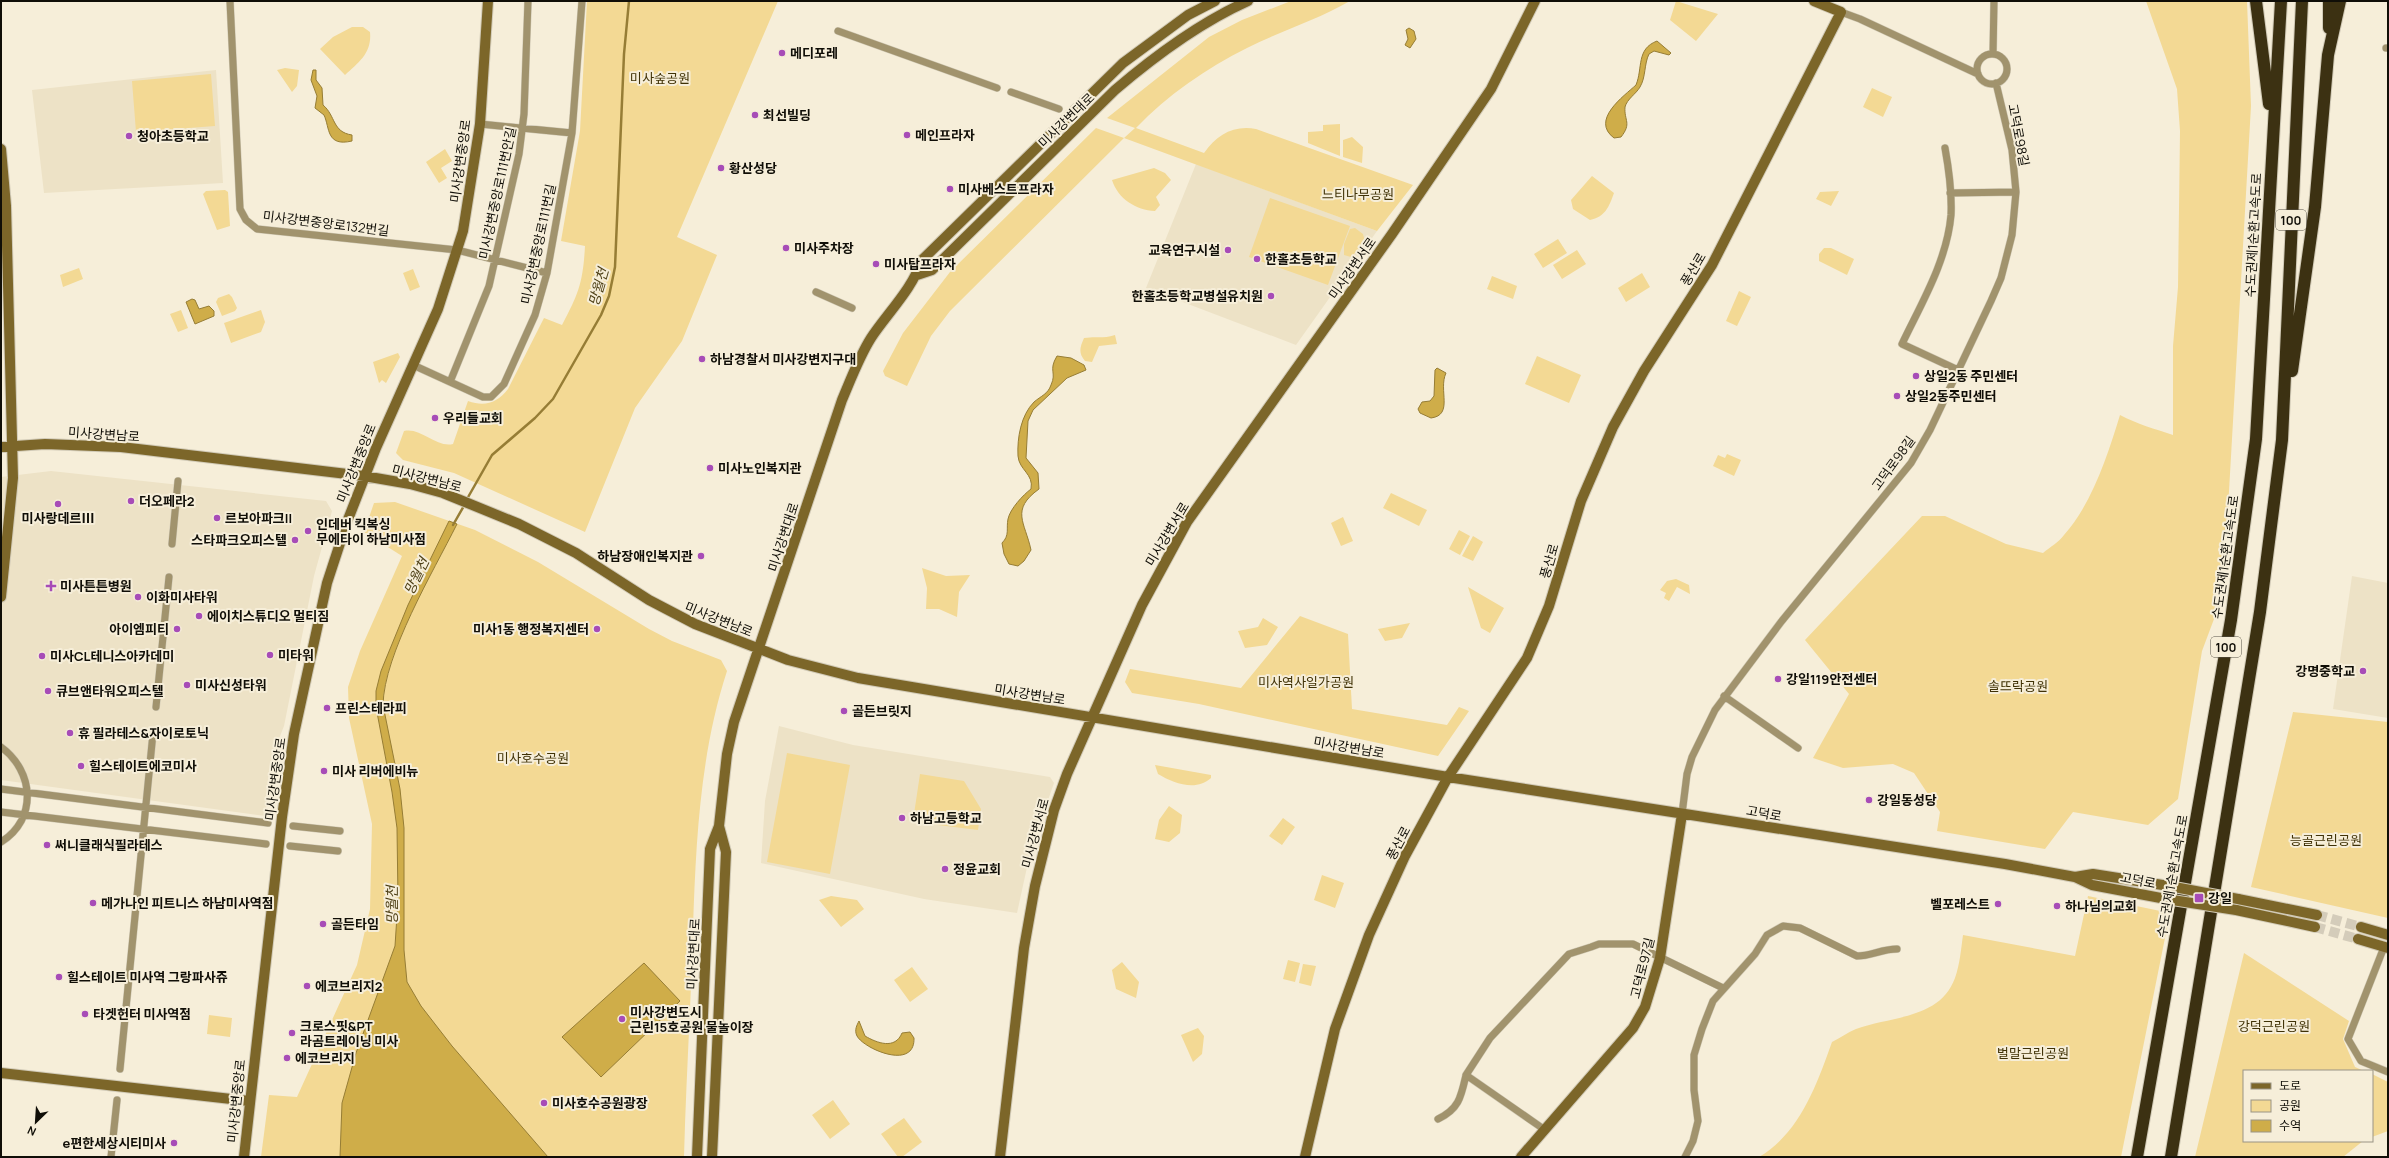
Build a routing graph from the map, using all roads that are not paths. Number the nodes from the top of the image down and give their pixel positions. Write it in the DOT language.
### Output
graph roads {
  1 [pos="230,1"];
  2 [pos="488,1"];
  3 [pos="528,1"];
  4 [pos="582,1"];
  5 [pos="1215,1"];
  6 [pos="1248,1"];
  7 [pos="1535,1"];
  8 [pos="1814,1"];
  9 [pos="1994,1"];
  10 [pos="2256,1"];
  11 [pos="2281,1"];
  12 [pos="2302,1"];
  13 [pos="2330,1"];
  14 [pos="2340,1"];
  15 [pos="1841,12"];
  16 [pos="838,31"];
  17 [pos="1993,54"];
  18 [pos="2328,56"];
  19 [pos="1978,74"];
  20 [pos="1996,83"];
  21 [pos="997,88"];
  22 [pos="1011,92"];
  23 [pos="1059,109"];
  24 [pos="480,124"];
  25 [pos="523,129"];
  26 [pos="572,133"];
  27 [pos="2272,133"];
  28 [pos="1945,148"];
  29 [pos="1,149"];
  30 [pos="2016,192"];
  31 [pos="1950,193"];
  32 [pos="457,250"];
  33 [pos="496,260"];
  34 [pos="547,273"];
  35 [pos="917,275"];
  36 [pos="816,292"];
  37 [pos="852,308"];
  38 [pos="413,365"];
  39 [pos="1958,370"];
  40 [pos="450,382"];
  41 [pos="2282,440"];
  42 [pos="6,446"];
  43 [pos="364,476"];
  44 [pos="178,481"];
  45 [pos="172,544"];
  46 [pos="169,577"];
  47 [pos="1,597"];
  48 [pos="760,649"];
  49 [pos="1724,696"];
  50 [pos="156,707"];
  51 [pos="1092,717"];
  52 [pos="153,733"];
  53 [pos="1,747"];
  54 [pos="1798,748"];
  55 [pos="1448,777"];
  56 [pos="1,789"];
  57 [pos="28,793"];
  58 [pos="146,808"];
  59 [pos="1,812"];
  60 [pos="1682,814"];
  61 [pos="24,815"];
  62 [pos="268,823"];
  63 [pos="293,826"];
  64 [pos="719,826"];
  65 [pos="144,829"];
  66 [pos="340,831"];
  67 [pos="1,842"];
  68 [pos="266,844"];
  69 [pos="290,846"];
  70 [pos="338,851"];
  71 [pos="2075,876"];
  72 [pos="2317,915"];
  73 [pos="2360,927"];
  74 [pos="2315,928"];
  75 [pos="2388,935"];
  76 [pos="2358,939"];
  77 [pos="2386,948"];
  78 [pos="1897,949"];
  79 [pos="1660,958"];
  80 [pos="1723,988"];
  81 [pos="120,1070"];
  82 [pos="2388,1072"];
  83 [pos="1,1073"];
  84 [pos="1466,1075"];
  85 [pos="117,1100"];
  86 [pos="250,1101"];
  87 [pos="1438,1119"];
  88 [pos="1545,1130"];
  89 [pos="111,1157"];
  90 [pos="244,1157"];
  91 [pos="697,1157"];
  92 [pos="712,1157"];
  93 [pos="1000,1157"];
  94 [pos="1305,1157"];
  95 [pos="1521,1157"];
  96 [pos="1685,1157"];
  97 [pos="2137,1157"];
  98 [pos="2171,1157"];
  1 -- 32 [label="street, 미사강변중앙로132번길"];
  2 -- 24 [label="main road, 미사강변중앙로"];
  3 -- 25 [label="street, 미사강변중앙로111번안길"];
  4 -- 26 [label="street, 미사강변중앙로111번길"];
  5 -- 35 [label="main road, 미사강변대로"];
  6 -- 35 [label="main road, 미사강변대로"];
  7 -- 51 [label="main road, 미사강변서로"];
  8 -- 15 [label="main road"];
  9 -- 17 [label="street"];
  10 -- 27 [label="highway"];
  11 -- 27 [label="highway, 수도권제1순환고속도로 / 100"];
  12 -- 41 [label="highway, 100"];
  13 -- 18 [label="highway"];
  14 -- 18 [label="highway"];
  15 -- 19 [label="street"];
  15 -- 55 [label="main road, 풍산로"];
  16 -- 21 [label="street"];
  17 -- 19 [label="street"];
  17 -- 20 [label="street"];
  18 -- 41 [label="highway"];
  19 -- 20 [label="street"];
  20 -- 30 [label="street, 고덕로98길"];
  22 -- 23 [label="street"];
  24 -- 25 [label="street"];
  24 -- 32 [label="main road, 미사강변중앙로"];
  25 -- 26 [label="street"];
  25 -- 33 [label="street, 미사강변중앙로111번안길"];
  26 -- 34 [label="street, 미사강변중앙로111번길"];
  27 -- 97 [label="highway, 수도권제1순환고속도로 / 100"];
  28 -- 31 [label="street"];
  29 -- 42 [label="main road"];
  30 -- 31 [label="street"];
  30 -- 39 [label="street, 고덕로98길"];
  31 -- 39 [label="street"];
  32 -- 33 [label="street, 미사강변중앙로132번길"];
  32 -- 38 [label="main road, 미사강변중앙로"];
  33 -- 34 [label="street, 미사강변중앙로132번길"];
  33 -- 40 [label="street, 미사강변중앙로111번안길"];
  34 -- 40 [label="street, 미사강변중앙로111번길"];
  35 -- 48 [label="main road, 미사강변대로"];
  36 -- 37 [label="street"];
  38 -- 40 [label="street, 미사강변중앙로111번길"];
  38 -- 43 [label="main road, 미사강변중앙로"];
  39 -- 49 [label="street, 고덕로98길"];
  41 -- 98 [label="highway, 100"];
  42 -- 43 [label="main road, 미사강변남로"];
  42 -- 47 [label="main road"];
  43 -- 48 [label="main road, 미사강변남로"];
  43 -- 86 [label="main road, 미사강변중앙로"];
  44 -- 45 [label="street"];
  46 -- 50 [label="street"];
  48 -- 51 [label="main road, 미사강변남로"];
  48 -- 64 [label="main road, 미사강변대로"];
  49 -- 54 [label="street"];
  49 -- 60 [label="street, 고덕로98길"];
  51 -- 55 [label="main road, 미사강변남로"];
  51 -- 93 [label="main road, 미사강변서로"];
  52 -- 58 [label="street"];
  53 -- 57 [label="street"];
  55 -- 60 [label="main road, 고덕로"];
  55 -- 94 [label="main road, 풍산로"];
  56 -- 57 [label="street"];
  57 -- 58 [label="street"];
  57 -- 61 [label="street"];
  58 -- 62 [label="street"];
  58 -- 65 [label="street"];
  59 -- 61 [label="street"];
  60 -- 71 [label="main road, 고덕로"];
  60 -- 79 [label="main road, 고덕로97길"];
  61 -- 65 [label="street"];
  61 -- 67 [label="street"];
  63 -- 66 [label="street"];
  64 -- 91 [label="main road, 미사강변대로"];
  64 -- 92 [label="main road, 미사강변대로"];
  65 -- 68 [label="street"];
  65 -- 81 [label="street"];
  69 -- 70 [label="street"];
  71 -- 72 [label="main road, 고덕로, bridge"];
  71 -- 74 [label="main road, 고덕로, bridge"];
  73 -- 75 [label="main road"];
  76 -- 77 [label="main road"];
  77 -- 82 [label="street"];
  78 -- 80 [label="street"];
  79 -- 80 [label="street"];
  79 -- 84 [label="street"];
  79 -- 88 [label="main road, 고덕로97길"];
  80 -- 96 [label="street"];
  83 -- 86 [label="main road"];
  84 -- 87 [label="street"];
  84 -- 88 [label="street"];
  85 -- 89 [label="street"];
  86 -- 90 [label="main road, 미사강변중앙로"];
  88 -- 95 [label="main road, 고덕로97길"];
}
